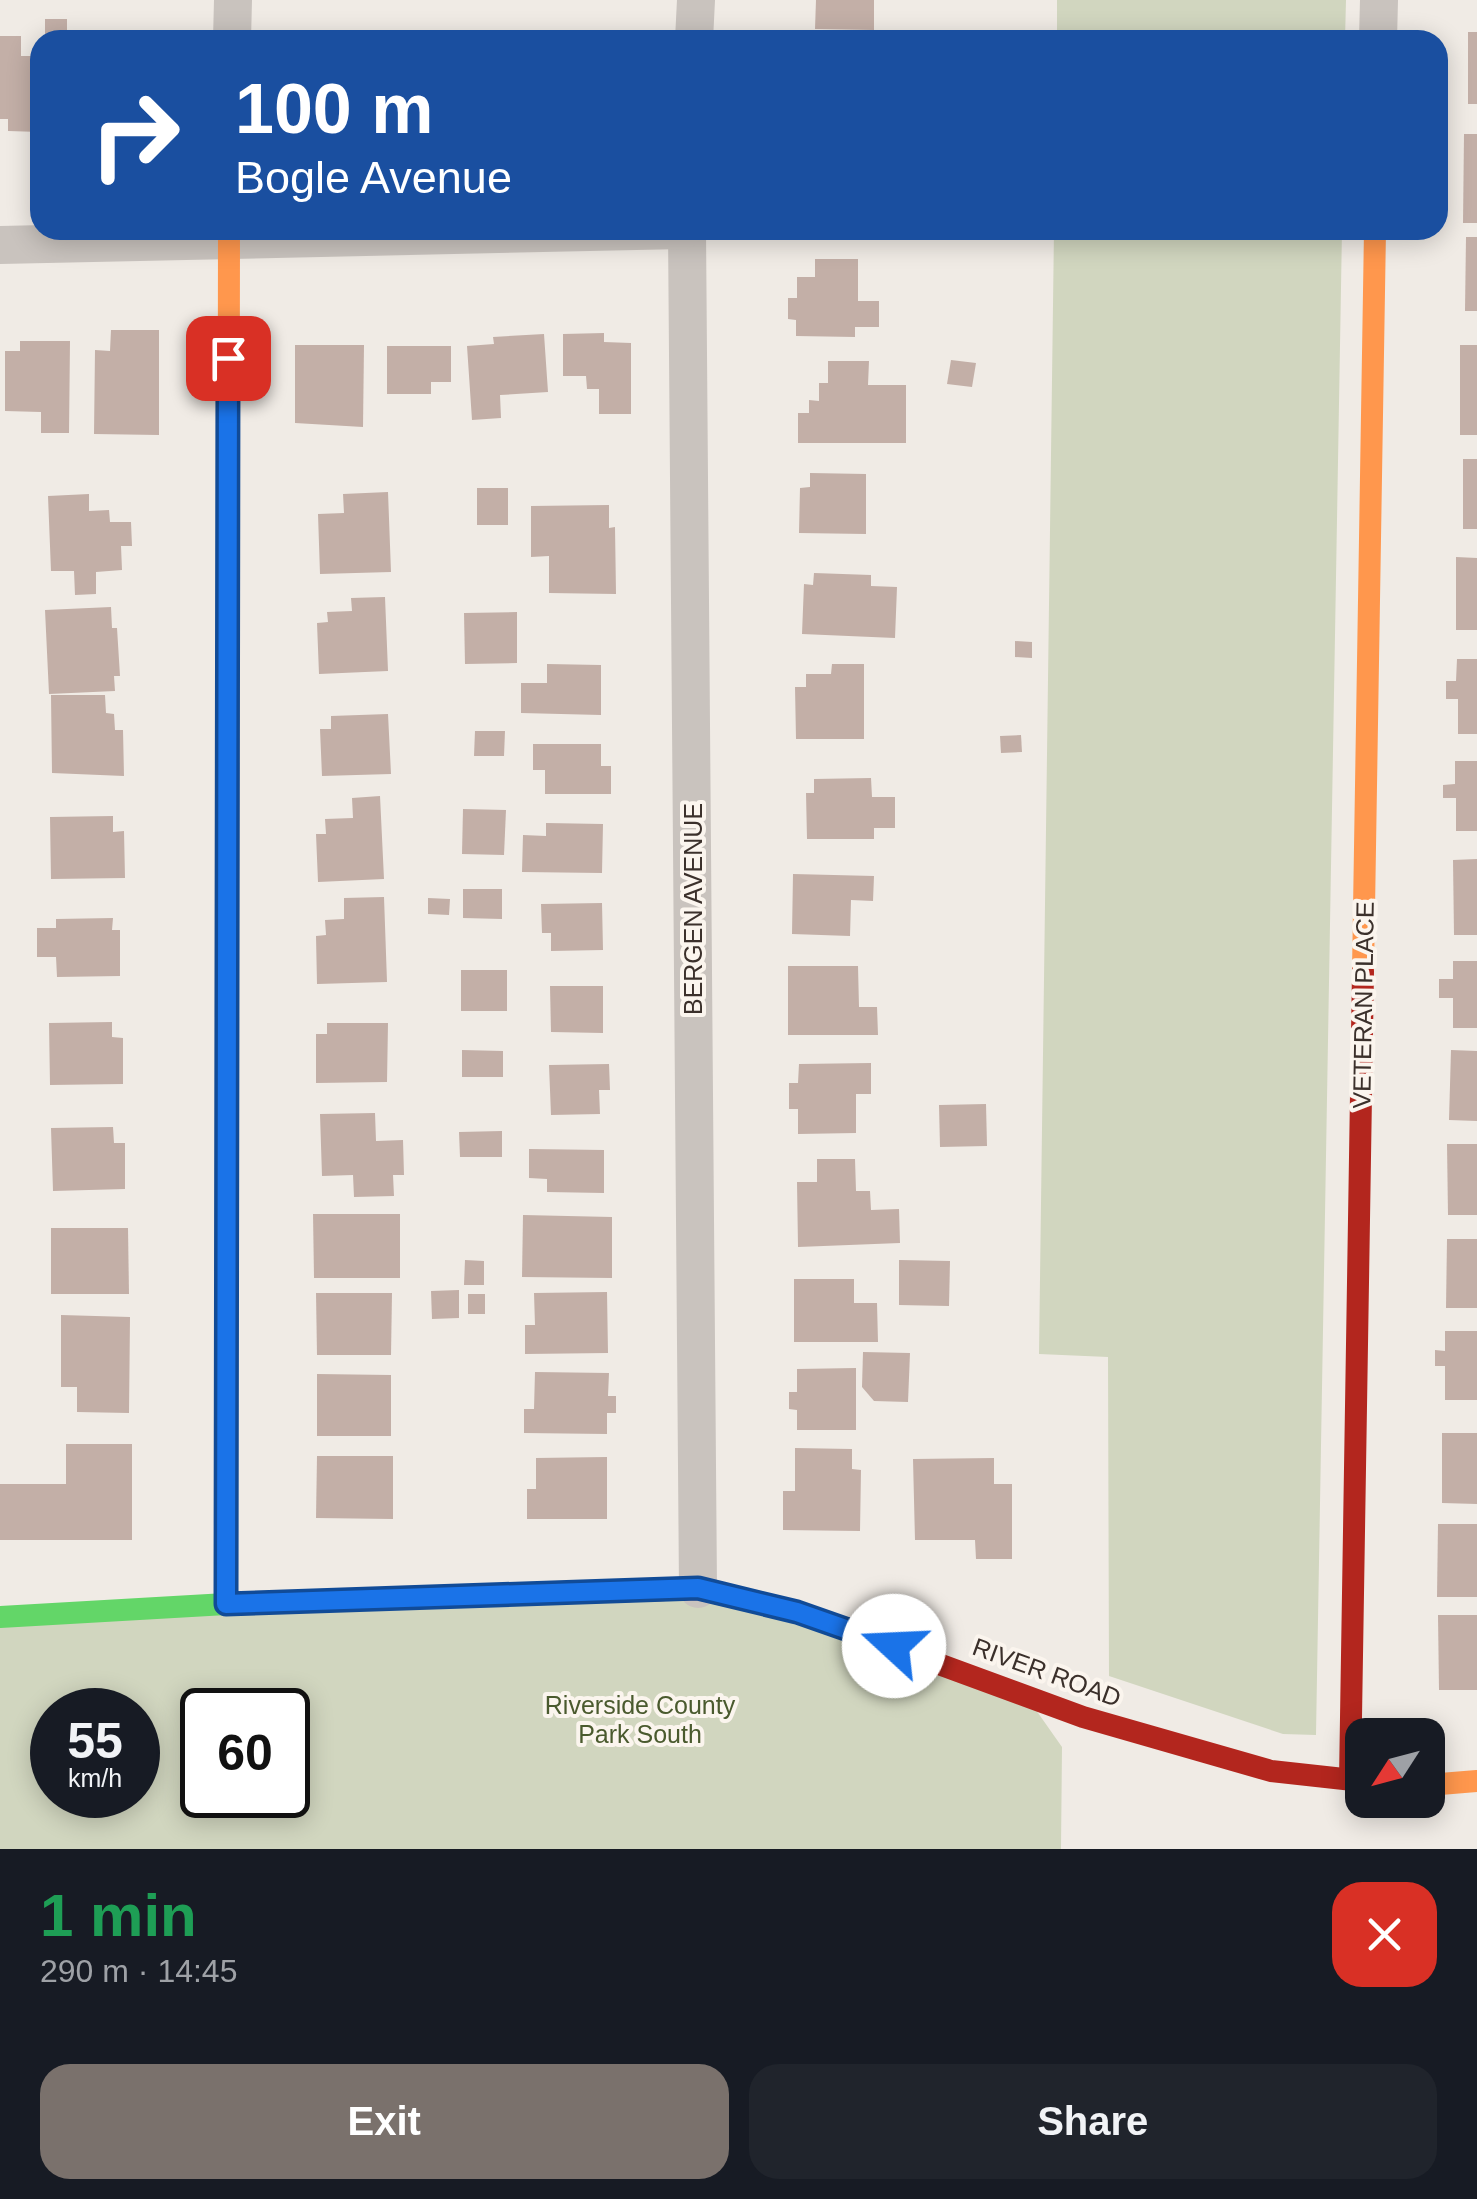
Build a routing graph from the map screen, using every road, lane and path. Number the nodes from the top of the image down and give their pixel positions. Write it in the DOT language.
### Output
graph roads {
  1 [pos="233,0"];
  2 [pos="696,0"];
  3 [pos="1379,0"];
  4 [pos="232,30"];
  5 [pos="694,30"];
  6 [pos="1378,30"];
  7 [pos="104,240"];
  8 [pos="229,240"];
  9 [pos="685,240"];
  10 [pos="1376,240"];
  11 [pos="0,245"];
  12 [pos="698,1588"];
  13 [pos="226,1604"];
  14 [pos="0,1617"];
  15 [pos="1357,1718"];
  16 [pos="1345,1780"];
  17 [pos="1477,1781"];
  18 [pos="1445,1784"];
  1 -- 4 [label="street"];
  2 -- 5 [label="street"];
  3 -- 6 [label="street"];
  7 -- 11 [label="street"];
  8 -- 13 [label="street"];
  9 -- 12 [label="street, BERGEN AVENUE"];
  10 -- 15 [label="street, VETERAN PLACE"];
  12 -- 13 [label="street, RIVER ROAD"];
  12 -- 16 [label="street, RIVER ROAD"];
  13 -- 14 [label="street, RIVER ROAD"];
  17 -- 18 [label="street"];
}
